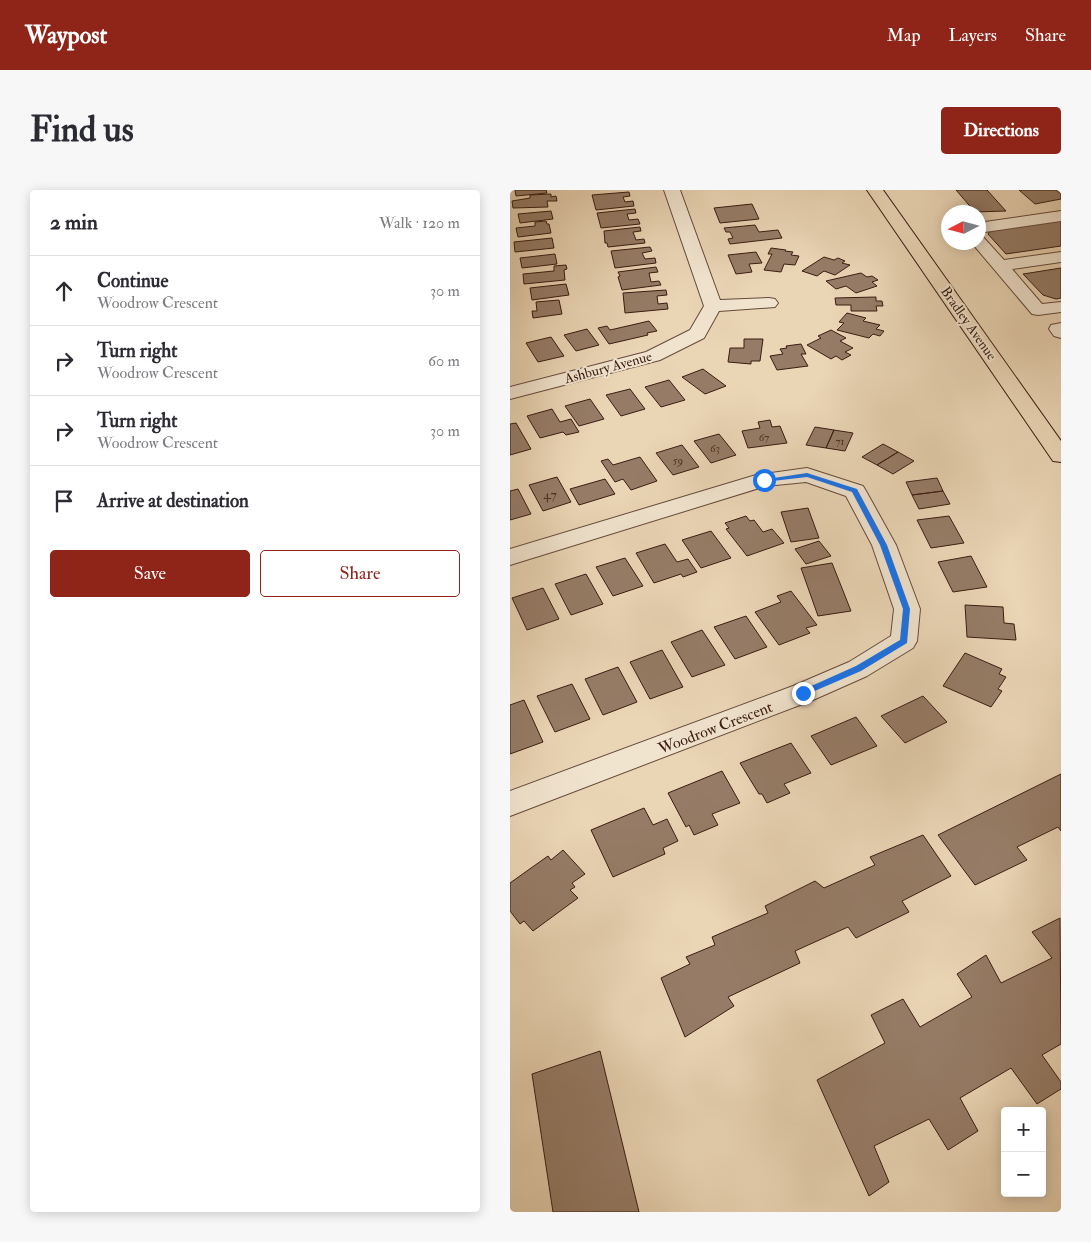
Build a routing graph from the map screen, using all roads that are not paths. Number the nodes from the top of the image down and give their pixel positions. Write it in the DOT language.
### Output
graph roads {
  1 [pos="672,190"];
  2 [pos="875,190"];
  3 [pos="1061,216"];
  4 [pos="986,227"];
  5 [pos="986,250"];
  6 [pos="1061,257"];
  7 [pos="999,266"];
  8 [pos="768,303"];
  9 [pos="713,306"];
  10 [pos="1061,307"];
  11 [pos="510,393"];
  12 [pos="1061,456"];
  13 [pos="510,557"];
  14 [pos="510,804"];
  1 -- 9 [label="street"];
  2 -- 12 [label="main road, Bradley Avenue"];
  3 -- 4 [label="street"];
  5 -- 7 [label="street"];
  6 -- 7 [label="street"];
  7 -- 10 [label="street"];
  8 -- 9 [label="street"];
  9 -- 11 [label="street, Ashbury Avenue"];
  13 -- 14 [label="street, Woodrow Crescent"];
}
